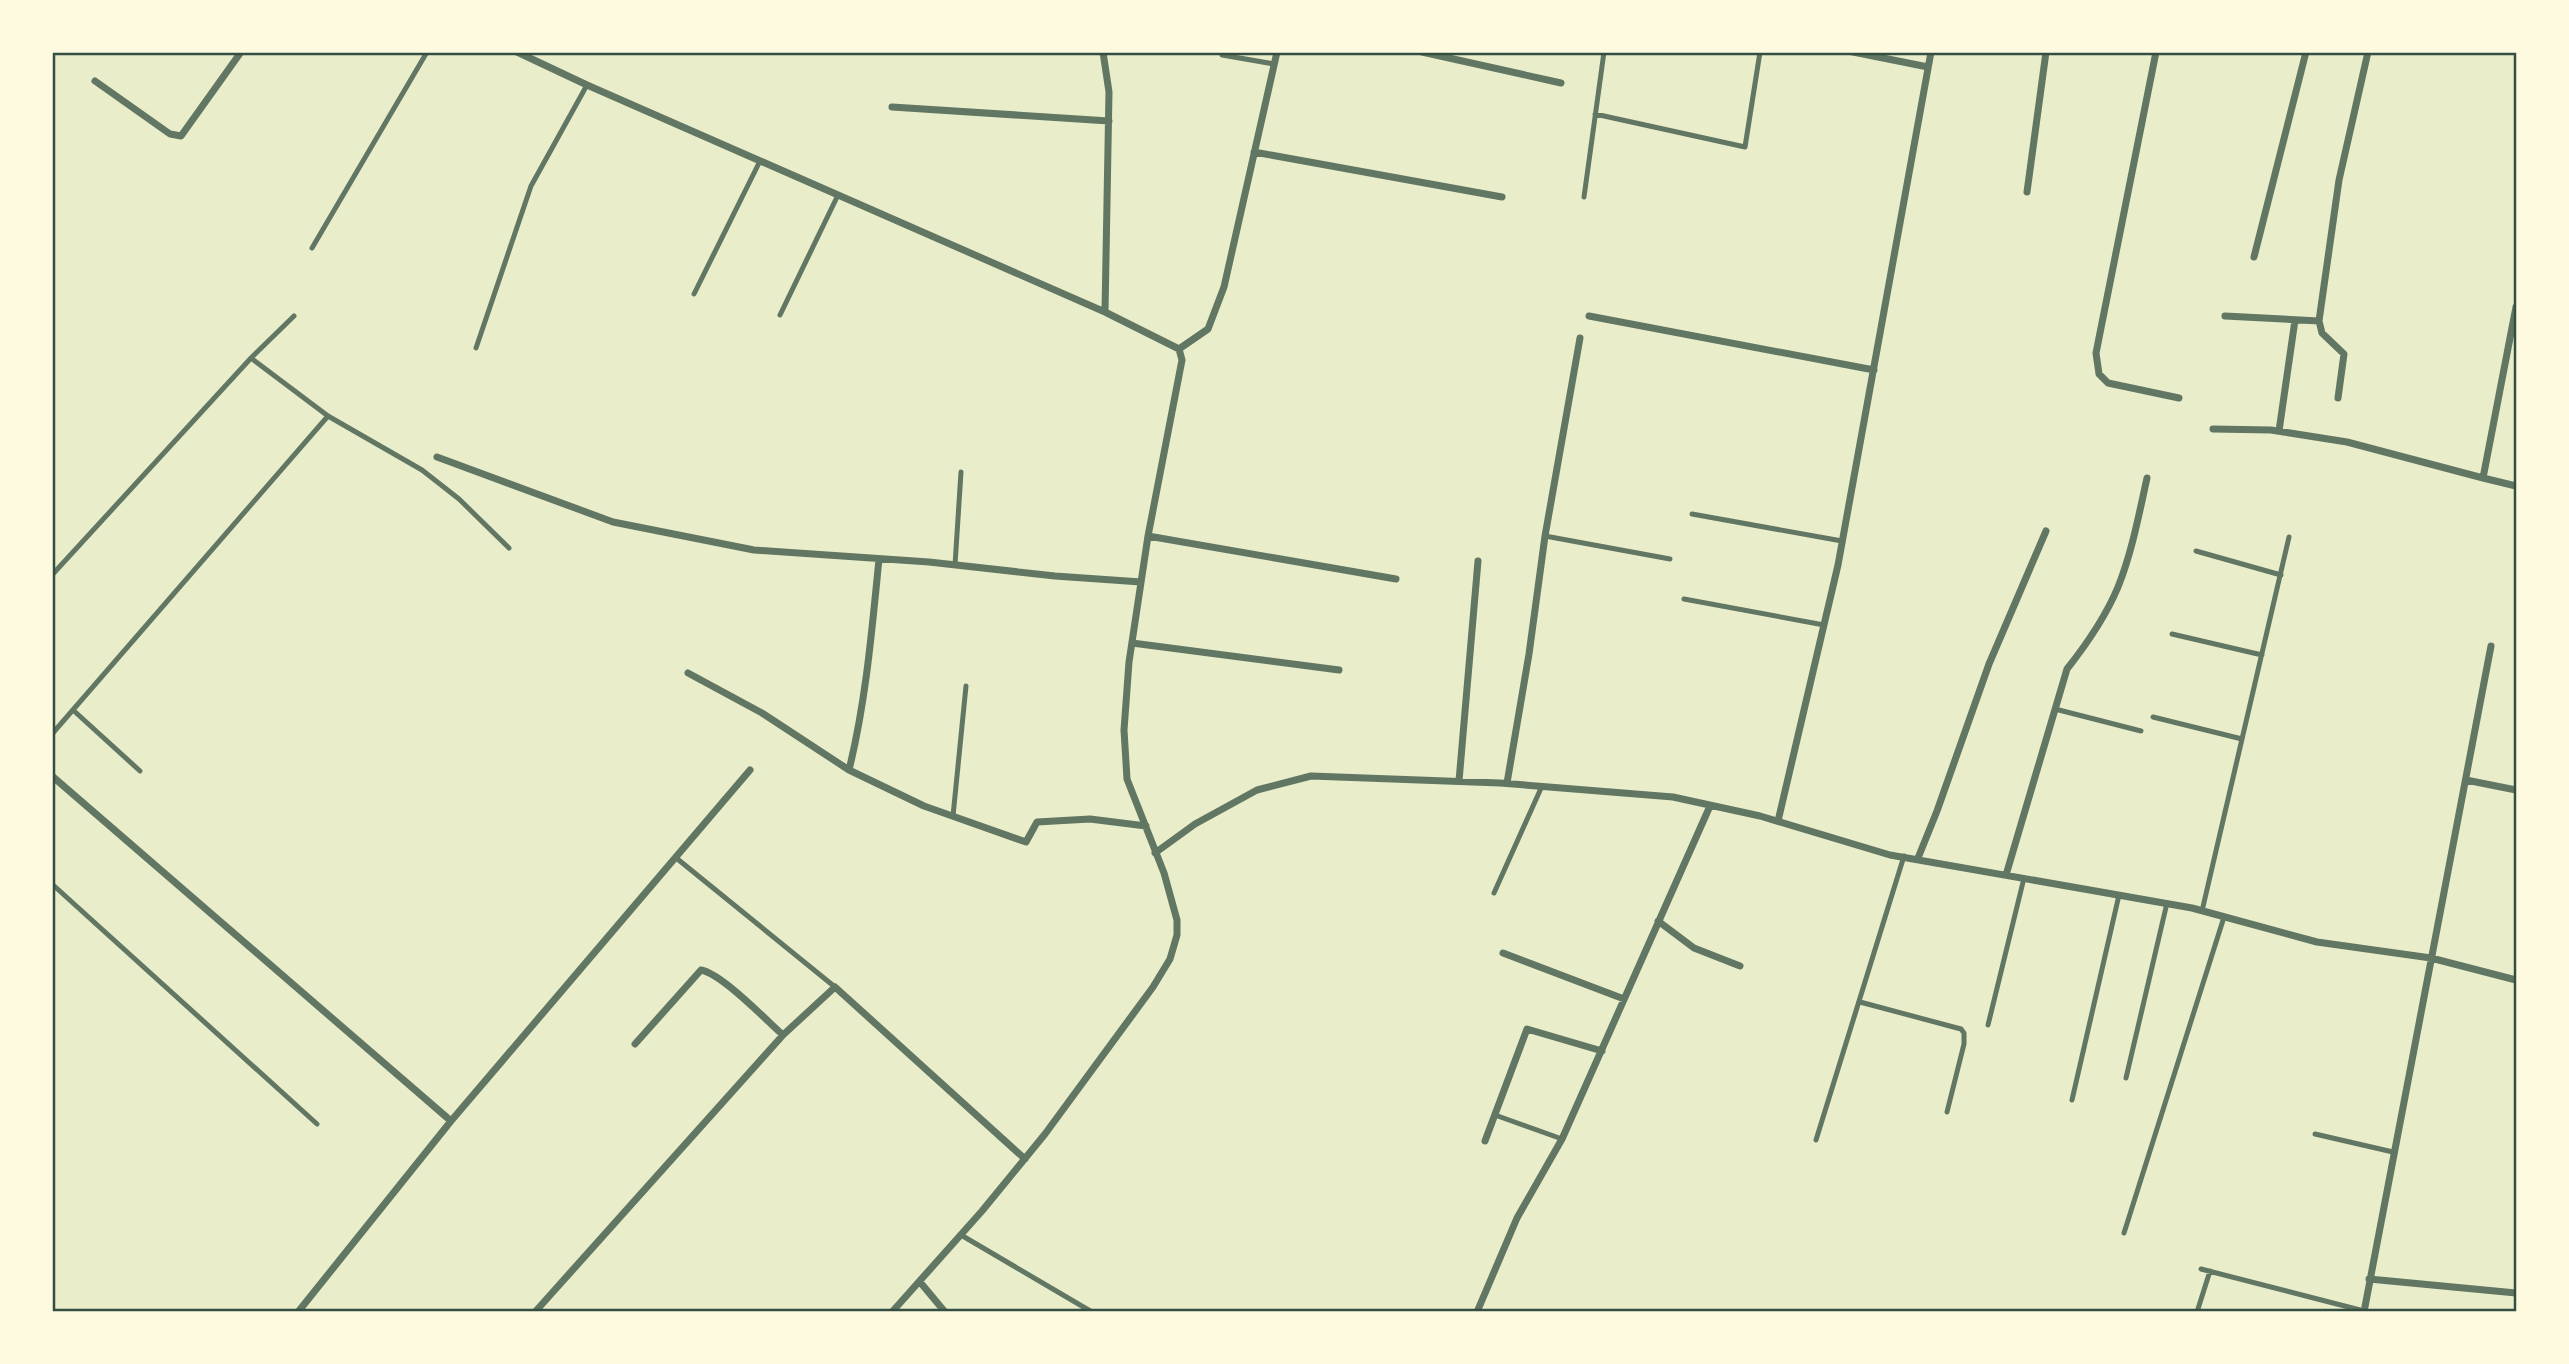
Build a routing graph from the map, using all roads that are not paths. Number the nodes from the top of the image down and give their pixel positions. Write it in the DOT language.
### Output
graph roads {
  1 [pos="241,52"];
  2 [pos="427,52"];
  3 [pos="517,52"];
  4 [pos="1103,52"];
  5 [pos="1277,52"];
  6 [pos="1422,52"];
  7 [pos="1604,52"];
  8 [pos="1760,52"];
  9 [pos="1853,52"];
  10 [pos="1931,52"];
  11 [pos="2046,52"];
  12 [pos="2156,52"];
  13 [pos="2306,52"];
  14 [pos="2368,52"];
  15 [pos="1222,55"];
  16 [pos="1274,64"];
  17 [pos="1928,67"];
  18 [pos="95,81"];
  19 [pos="1561,83"];
  20 [pos="587,85"];
  21 [pos="892,107"];
  22 [pos="1595,114"];
  23 [pos="1109,121"];
  24 [pos="1254,152"];
  25 [pos="760,161"];
  26 [pos="2027,192"];
  27 [pos="838,195"];
  28 [pos="1502,197"];
  29 [pos="1584,197"];
  30 [pos="312,248"];
  31 [pos="2254,257"];
  32 [pos="694,294"];
  33 [pos="2516,307"];
  34 [pos="1105,312"];
  35 [pos="780,315"];
  36 [pos="294,316"];
  37 [pos="1590,316"];
  38 [pos="2225,316"];
  39 [pos="2295,320"];
  40 [pos="2319,321"];
  41 [pos="1580,338"];
  42 [pos="476,348"];
  43 [pos="1179,349"];
  44 [pos="251,358"];
  45 [pos="1874,370"];
  46 [pos="2179,398"];
  47 [pos="2338,398"];
  48 [pos="328,415"];
  49 [pos="2213,429"];
  50 [pos="2279,431"];
  51 [pos="437,457"];
  52 [pos="961,472"];
  53 [pos="2147,478"];
  54 [pos="2483,478"];
  55 [pos="2516,486"];
  56 [pos="1692,514"];
  57 [pos="2046,531"];
  58 [pos="1148,536"];
  59 [pos="1545,536"];
  60 [pos="2289,537"];
  61 [pos="1842,541"];
  62 [pos="509,548"];
  63 [pos="2196,551"];
  64 [pos="879,559"];
  65 [pos="1670,559"];
  66 [pos="1478,561"];
  67 [pos="955,565"];
  68 [pos="52,575"];
  69 [pos="2281,575"];
  70 [pos="1396,579"];
  71 [pos="1141,582"];
  72 [pos="1684,599"];
  73 [pos="1824,625"];
  74 [pos="2172,634"];
  75 [pos="1132,643"];
  76 [pos="2491,646"];
  77 [pos="2262,655"];
  78 [pos="1339,670"];
  79 [pos="688,673"];
  80 [pos="966,686"];
  81 [pos="2055,709"];
  82 [pos="73,710"];
  83 [pos="2153,717"];
  84 [pos="2141,731"];
  85 [pos="52,734"];
  86 [pos="2242,739"];
  87 [pos="750,770"];
  88 [pos="849,770"];
  89 [pos="141,771"];
  90 [pos="52,776"];
  91 [pos="2466,780"];
  92 [pos="1459,781"];
  93 [pos="1507,783"];
  94 [pos="1542,786"];
  95 [pos="2516,790"];
  96 [pos="1710,806"];
  97 [pos="953,816"];
  98 [pos="1777,821"];
  99 [pos="1146,826"];
  100 [pos="1156,853"];
  101 [pos="1904,856"];
  102 [pos="675,857"];
  103 [pos="1918,858"];
  104 [pos="2006,875"];
  105 [pos="2024,878"];
  106 [pos="53,886"];
  107 [pos="1494,893"];
  108 [pos="2119,895"];
  109 [pos="2167,904"];
  110 [pos="2202,911"];
  111 [pos="2224,917"];
  112 [pos="1658,921"];
  113 [pos="1503,953"];
  114 [pos="2431,958"];
  115 [pos="1740,966"];
  116 [pos="2516,980"];
  117 [pos="835,988"];
  118 [pos="1624,999"];
  119 [pos="1860,1002"];
  120 [pos="1988,1025"];
  121 [pos="783,1035"];
  122 [pos="635,1044"];
  123 [pos="1602,1051"];
  124 [pos="2126,1077"];
  125 [pos="2072,1100"];
  126 [pos="1947,1112"];
  127 [pos="1495,1115"];
  128 [pos="451,1121"];
  129 [pos="317,1124"];
  130 [pos="2315,1134"];
  131 [pos="1562,1139"];
  132 [pos="1816,1140"];
  133 [pos="1485,1141"];
  134 [pos="2393,1152"];
  135 [pos="1025,1159"];
  136 [pos="2124,1233"];
  137 [pos="961,1235"];
  138 [pos="2201,1269"];
  139 [pos="2210,1271"];
  140 [pos="2369,1279"];
  141 [pos="920,1282"];
  142 [pos="2516,1293"];
  143 [pos="298,1311"];
  144 [pos="535,1311"];
  145 [pos="892,1311"];
  146 [pos="945,1311"];
  147 [pos="1092,1311"];
  148 [pos="1477,1311"];
  149 [pos="2197,1311"];
  150 [pos="2364,1311"];
  1 -- 18 [label="street"];
  2 -- 30 [label="lane"];
  3 -- 20 [label="street"];
  4 -- 23 [label="street"];
  5 -- 16 [label="street"];
  6 -- 19 [label="street"];
  7 -- 22 [label="lane"];
  8 -- 22 [label="lane"];
  9 -- 17 [label="street"];
  10 -- 17 [label="street"];
  11 -- 26 [label="street"];
  12 -- 46 [label="street"];
  13 -- 31 [label="street"];
  14 -- 40 [label="street"];
  15 -- 16 [label="lane"];
  16 -- 24 [label="street"];
  17 -- 45 [label="street"];
  20 -- 25 [label="street"];
  20 -- 42 [label="lane"];
  21 -- 23 [label="street"];
  22 -- 29 [label="lane"];
  23 -- 34 [label="street"];
  24 -- 28 [label="street"];
  24 -- 43 [label="street"];
  25 -- 27 [label="street"];
  25 -- 32 [label="lane"];
  27 -- 34 [label="street"];
  27 -- 35 [label="lane"];
  33 -- 54 [label="street"];
  34 -- 43 [label="street"];
  36 -- 44 [label="lane"];
  37 -- 45 [label="street"];
  38 -- 39 [label="street"];
  39 -- 40 [label="street"];
  39 -- 50 [label="street"];
  40 -- 47 [label="street"];
  41 -- 59 [label="street"];
  43 -- 58 [label="street"];
  44 -- 48 [label="lane"];
  44 -- 68 [label="lane"];
  45 -- 61 [label="street"];
  48 -- 62 [label="lane"];
  48 -- 82 [label="lane"];
  49 -- 50 [label="street"];
  50 -- 54 [label="street"];
  51 -- 64 [label="street"];
  52 -- 67 [label="lane"];
  53 -- 81 [label="street"];
  54 -- 55 [label="street"];
  56 -- 61 [label="lane"];
  57 -- 103 [label="street"];
  58 -- 70 [label="street"];
  58 -- 71 [label="street"];
  59 -- 65 [label="lane"];
  59 -- 93 [label="street"];
  60 -- 69 [label="lane"];
  61 -- 73 [label="street"];
  63 -- 69 [label="lane"];
  64 -- 67 [label="street"];
  64 -- 88 [label="street"];
  66 -- 92 [label="street"];
  67 -- 71 [label="street"];
  69 -- 77 [label="lane"];
  71 -- 75 [label="street"];
  72 -- 73 [label="lane"];
  73 -- 98 [label="street"];
  74 -- 77 [label="lane"];
  75 -- 78 [label="street"];
  75 -- 99 [label="street"];
  76 -- 91 [label="street"];
  77 -- 86 [label="lane"];
  79 -- 88 [label="street"];
  80 -- 97 [label="lane"];
  81 -- 84 [label="lane"];
  81 -- 104 [label="street"];
  82 -- 85 [label="lane"];
  82 -- 89 [label="lane"];
  83 -- 86 [label="lane"];
  86 -- 110 [label="lane"];
  87 -- 102 [label="street"];
  88 -- 97 [label="street"];
  90 -- 128 [label="street"];
  91 -- 95 [label="street"];
  91 -- 114 [label="street"];
  92 -- 93 [label="street"];
  92 -- 100 [label="street"];
  93 -- 94 [label="street"];
  94 -- 96 [label="street"];
  94 -- 107 [label="lane"];
  96 -- 98 [label="street"];
  96 -- 112 [label="street"];
  97 -- 99 [label="street"];
  98 -- 101 [label="street"];
  99 -- 100 [label="street"];
  100 -- 135 [label="street"];
  101 -- 103 [label="street"];
  101 -- 119 [label="lane"];
  102 -- 117 [label="lane"];
  102 -- 128 [label="street"];
  103 -- 104 [label="street"];
  104 -- 105 [label="street"];
  105 -- 108 [label="street"];
  105 -- 120 [label="lane"];
  106 -- 129 [label="lane"];
  108 -- 109 [label="street"];
  108 -- 125 [label="lane"];
  109 -- 110 [label="street"];
  109 -- 124 [label="lane"];
  110 -- 111 [label="street"];
  111 -- 114 [label="street"];
  111 -- 136 [label="lane"];
  112 -- 115 [label="street"];
  112 -- 118 [label="street"];
  113 -- 118 [label="street"];
  114 -- 116 [label="street"];
  114 -- 134 [label="street"];
  117 -- 121 [label="street"];
  117 -- 135 [label="street"];
  118 -- 123 [label="street"];
  119 -- 126 [label="lane"];
  119 -- 132 [label="lane"];
  121 -- 122 [label="street"];
  121 -- 144 [label="street"];
  123 -- 127 [label="street"];
  123 -- 131 [label="street"];
  127 -- 131 [label="lane"];
  127 -- 133 [label="street"];
  128 -- 143 [label="street"];
  130 -- 134 [label="lane"];
  131 -- 148 [label="street"];
  134 -- 140 [label="street"];
  135 -- 137 [label="street"];
  137 -- 141 [label="street"];
  137 -- 147 [label="lane"];
  138 -- 139 [label="lane"];
  139 -- 149 [label="lane"];
  139 -- 150 [label="lane"];
  140 -- 142 [label="street"];
  140 -- 150 [label="street"];
  141 -- 145 [label="street"];
  141 -- 146 [label="street"];
}
